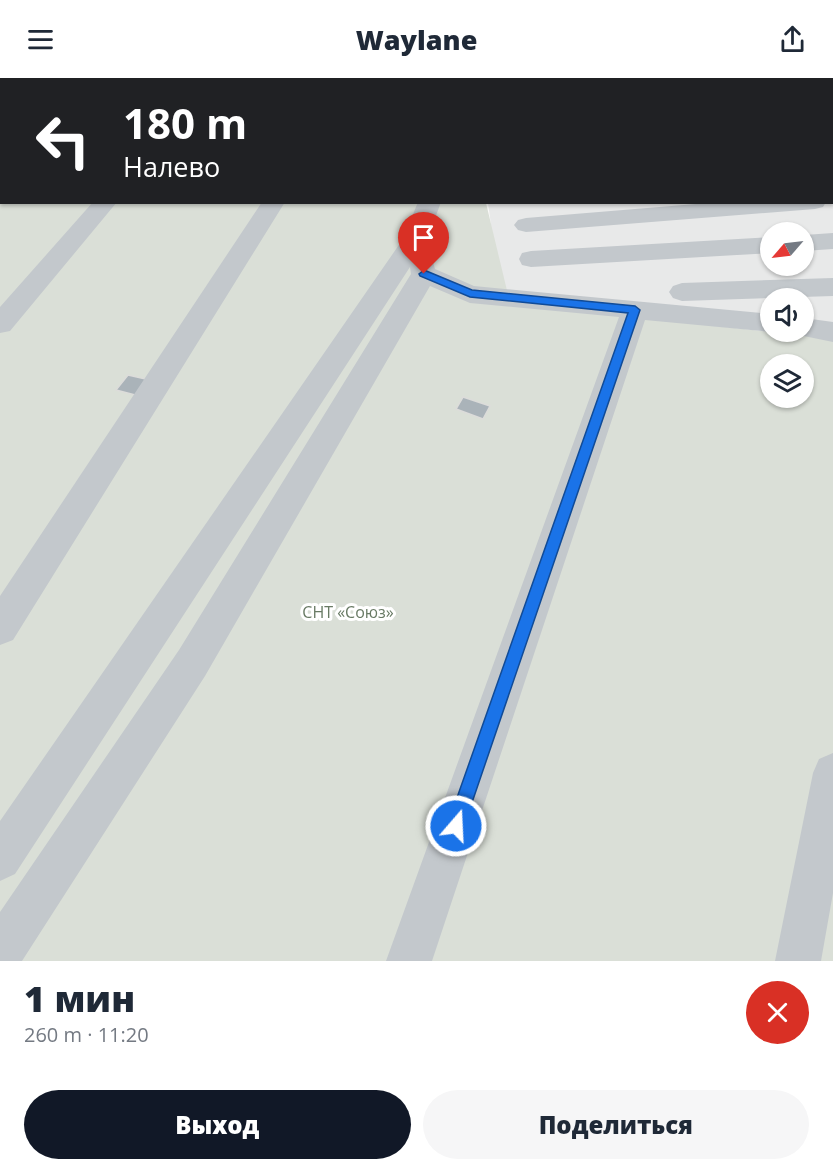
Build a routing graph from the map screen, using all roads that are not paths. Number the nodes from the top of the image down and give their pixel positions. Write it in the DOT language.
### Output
graph roads {
  1 [pos="104,204"];
  2 [pos="273,204"];
  3 [pos="429,204"];
  4 [pos="767,204"];
  5 [pos="525,214"];
  6 [pos="415,240"];
  7 [pos="833,241"];
  8 [pos="814,242"];
  9 [pos="760,246"];
  10 [pos="531,259"];
  11 [pos="424,274"];
  12 [pos="534,284"];
  13 [pos="833,287"];
  14 [pos="682,292"];
  15 [pos="635,310"];
  16 [pos="760,322"];
  17 [pos="0,324"];
  18 [pos="814,329"];
  19 [pos="833,332"];
  20 [pos="0,628"];
  21 [pos="833,772"];
  22 [pos="0,859"];
  23 [pos="0,953"];
  24 [pos="409,961"];
  25 [pos="798,961"];
  1 -- 17 [label="lane"];
  2 -- 20 [label="lane"];
  3 -- 6 [label="lane"];
  4 -- 5 [label="lane"];
  5 -- 10 [label="lane"];
  6 -- 11 [label="lane"];
  6 -- 22 [label="lane"];
  7 -- 8 [label="lane"];
  9 -- 10 [label="lane"];
  10 -- 12 [label="lane"];
  11 -- 15 [label="lane"];
  11 -- 23 [label="lane"];
  13 -- 14 [label="lane"];
  15 -- 16 [label="lane"];
  15 -- 24 [label="lane"];
  18 -- 19 [label="lane"];
  21 -- 25 [label="lane"];
}
